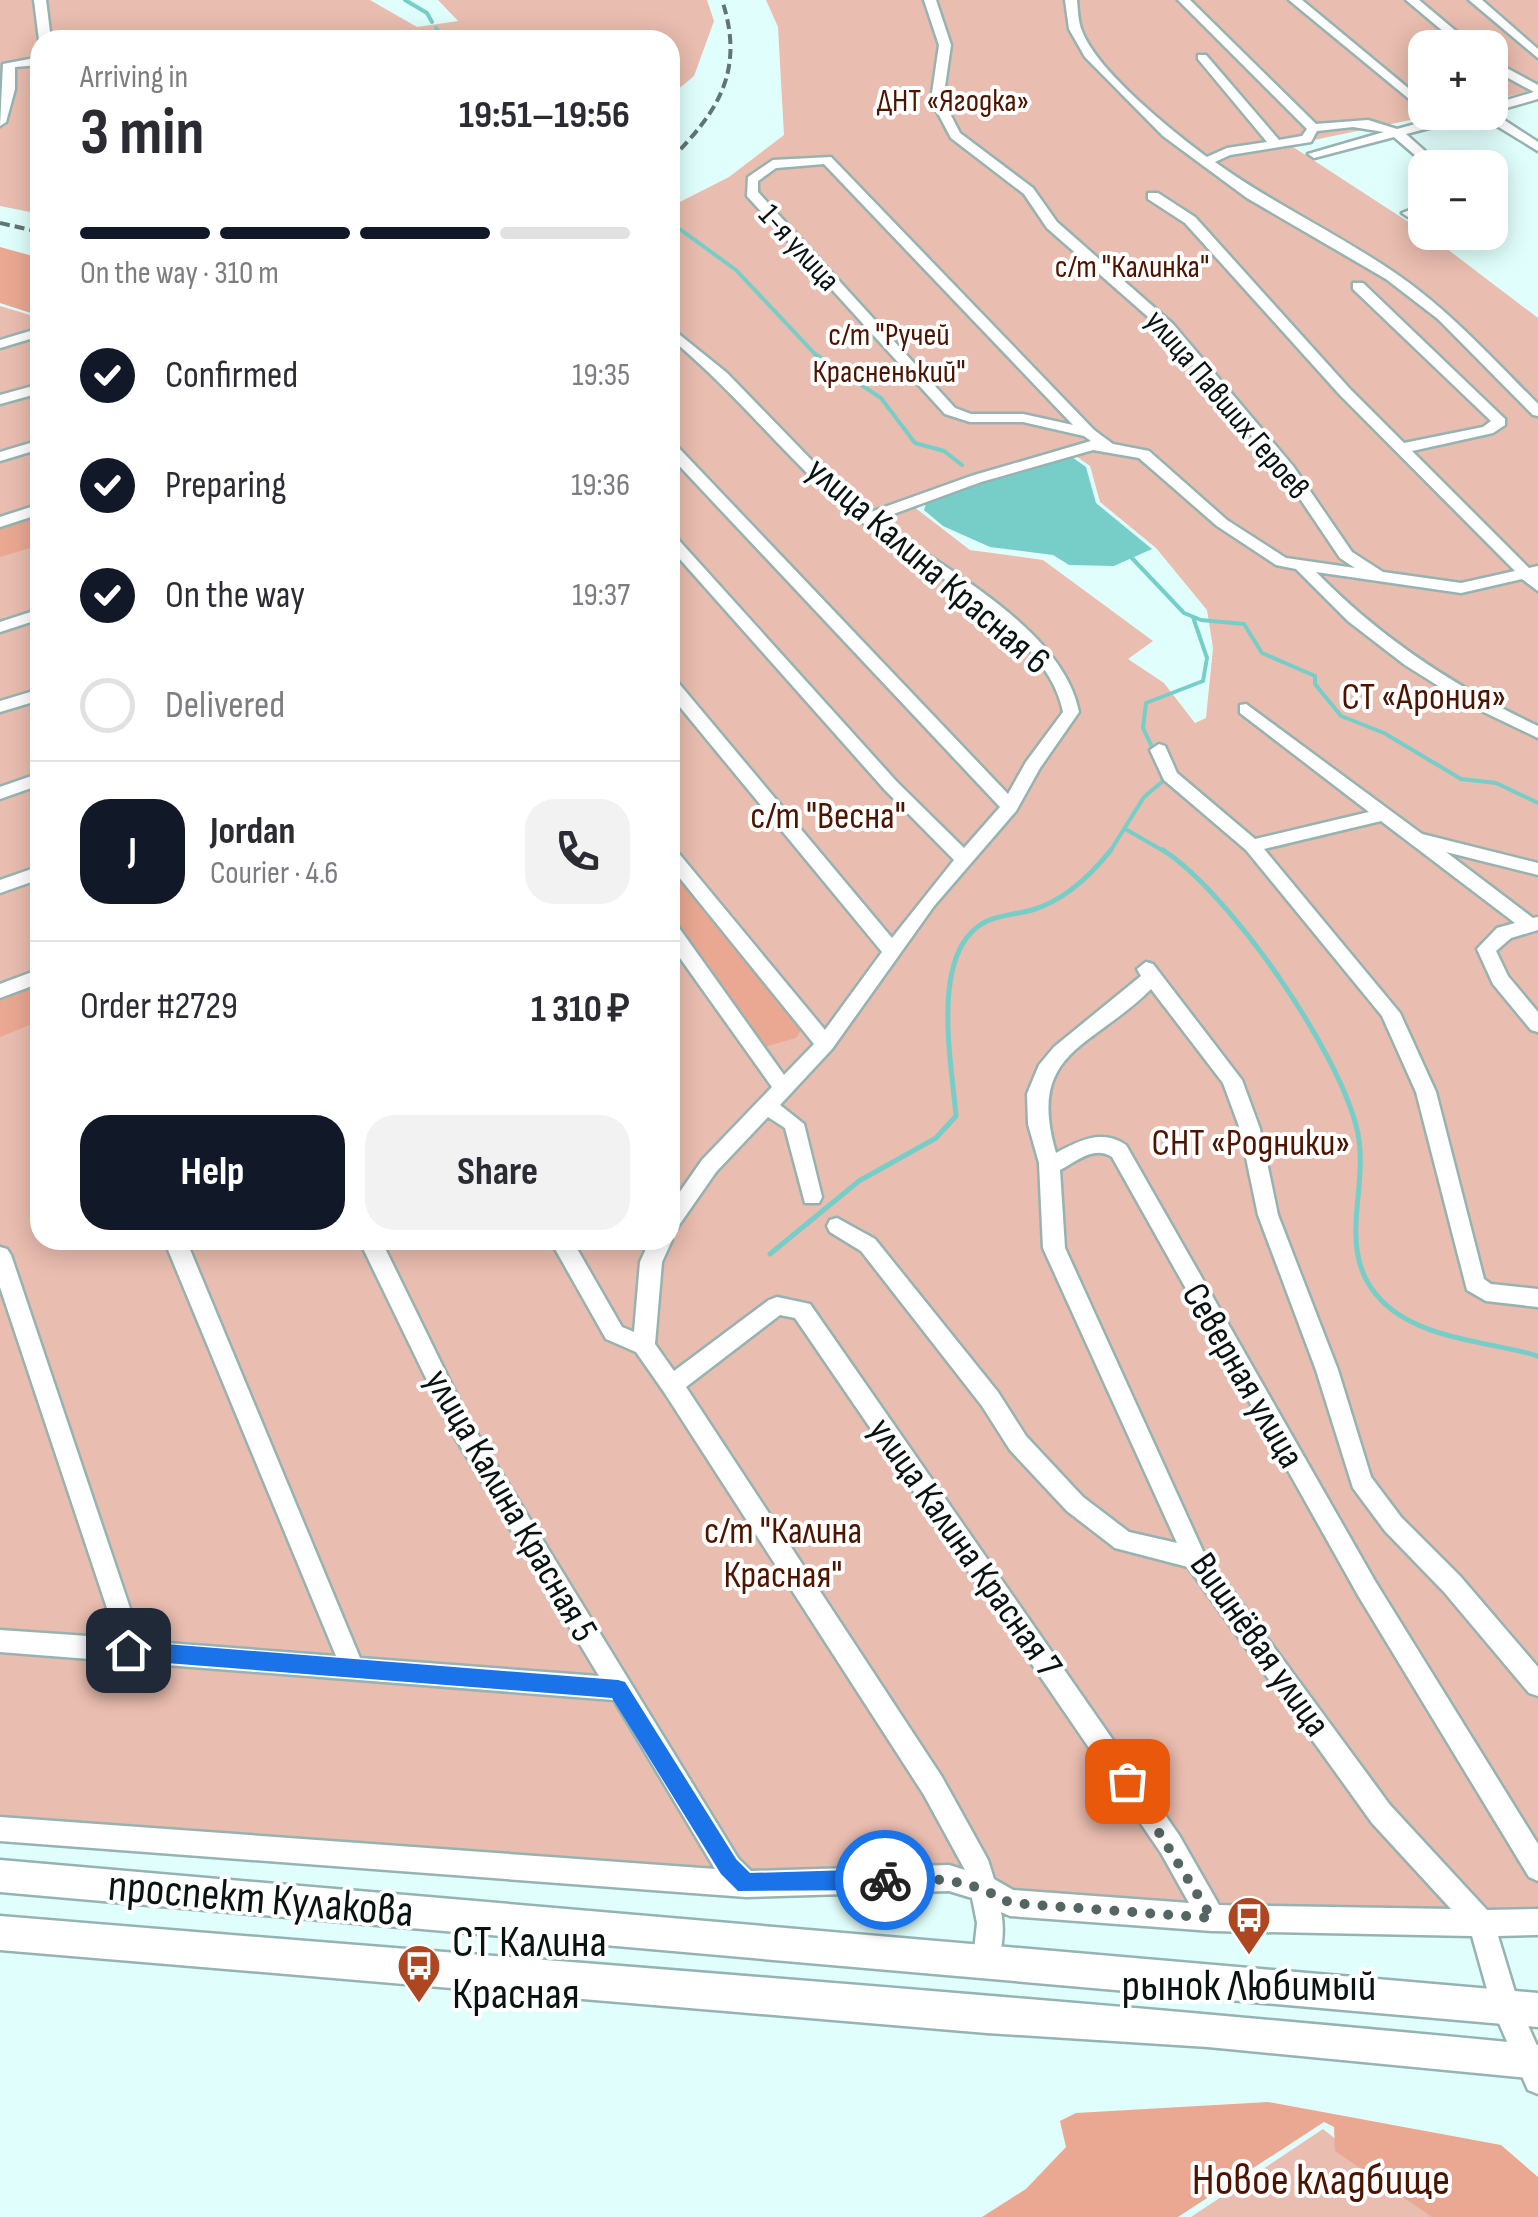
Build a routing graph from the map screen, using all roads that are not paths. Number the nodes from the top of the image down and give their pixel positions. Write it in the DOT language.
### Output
graph roads {
  1 [pos="40,0"];
  2 [pos="930,0"];
  3 [pos="1071,0"];
  4 [pos="1184,0"];
  5 [pos="1295,0"];
  6 [pos="1412,0"];
  7 [pos="1474,0"];
  8 [pos="44,30"];
  9 [pos="1449,30"];
  10 [pos="1538,56"];
  11 [pos="1202,57"];
  12 [pos="30,62"];
  13 [pos="1538,70"];
  14 [pos="1508,74"];
  15 [pos="1534,90"];
  16 [pos="1408,94"];
  17 [pos="1508,101"];
  18 [pos="0,122"];
  19 [pos="1313,128"];
  20 [pos="1508,129"];
  21 [pos="1411,130"];
  22 [pos="1396,134"];
  23 [pos="1276,144"];
  24 [pos="1538,147"];
  25 [pos="1416,150"];
  26 [pos="1314,154"];
  27 [pos="1206,162"];
  28 [pos="1153,196"];
  29 [pos="1358,286"];
  30 [pos="30,335"];
  31 [pos="680,340"];
  32 [pos="0,344"];
  33 [pos="30,391"];
  34 [pos="0,400"];
  35 [pos="1538,412"];
  36 [pos="1089,433"];
  37 [pos="30,447"];
  38 [pos="1109,448"];
  39 [pos="1402,448"];
  40 [pos="0,457"];
  41 [pos="680,458"];
  42 [pos="30,512"];
  43 [pos="866,519"];
  44 [pos="0,522"];
  45 [pos="680,550"];
  46 [pos="1302,566"];
  47 [pos="1532,573"];
  48 [pos="1377,575"];
  49 [pos="1538,586"];
  50 [pos="30,617"];
  51 [pos="0,627"];
  52 [pos="680,696"];
  53 [pos="30,697"];
  54 [pos="0,707"];
  55 [pos="1246,710"];
  56 [pos="1538,733"];
  57 [pos="1160,750"];
  58 [pos="30,782"];
  59 [pos="0,792"];
  60 [pos="1010,807"];
  61 [pos="1384,814"];
  62 [pos="1411,838"];
  63 [pos="1252,846"];
  64 [pos="963,858"];
  65 [pos="680,866"];
  66 [pos="1538,869"];
  67 [pos="30,876"];
  68 [pos="0,887"];
  69 [pos="1531,921"];
  70 [pos="680,944"];
  71 [pos="891,950"];
  72 [pos="30,980"];
  73 [pos="0,991"];
  74 [pos="1538,1025"];
  75 [pos="825,1044"];
  76 [pos="782,1086"];
  77 [pos="768,1107"];
  78 [pos="1049,1163"];
  79 [pos="812,1197"];
  80 [pos="680,1207"];
  81 [pos="837,1226"];
  82 [pos="180,1250"];
  83 [pos="375,1250"];
  84 [pos="567,1250"];
  85 [pos="656,1250"];
  86 [pos="0,1256"];
  87 [pos="1538,1298"];
  88 [pos="644,1346"];
  89 [pos="672,1385"];
  90 [pos="1196,1558"];
  91 [pos="0,1641"];
  92 [pos="128,1650"];
  93 [pos="350,1668"];
  94 [pos="1538,1685"];
  95 [pos="618,1689"];
  96 [pos="0,1829"];
  97 [pos="1538,1868"];
  98 [pos="737,1875"];
  99 [pos="0,1876"];
  100 [pos="986,1889"];
  101 [pos="1212,1918"];
  102 [pos="1538,1922"];
  103 [pos="1481,1923"];
  104 [pos="0,1934"];
  105 [pos="986,1960"];
  106 [pos="1522,2008"];
  107 [pos="1534,2067"];
  1 -- 8 [label="street"];
  2 -- 48 [label="street, улица Павших Героев"];
  3 -- 27 [label="street"];
  4 -- 19 [label="street"];
  5 -- 16 [label="street"];
  6 -- 9 [label="street"];
  7 -- 10 [label="street"];
  11 -- 23 [label="street"];
  12 -- 18 [label="street"];
  13 -- 15 [label="street"];
  14 -- 15 [label="street"];
  15 -- 17 [label="street"];
  19 -- 22 [label="street"];
  19 -- 23 [label="street"];
  20 -- 24 [label="street"];
  21 -- 22 [label="street"];
  22 -- 25 [label="street"];
  22 -- 26 [label="street"];
  23 -- 27 [label="street"];
  27 -- 35 [label="street"];
  28 -- 39 [label="street"];
  29 -- 39 [label="street"];
  30 -- 32 [label="street"];
  31 -- 43 [label="street, улица Калина Красная 6"];
  33 -- 34 [label="street"];
  36 -- 36 [label="street, 1-я улица"];
  36 -- 38 [label="street, 1-я улица"];
  37 -- 40 [label="street"];
  38 -- 43 [label="street"];
  38 -- 46 [label="street"];
  39 -- 47 [label="street"];
  41 -- 60 [label="street"];
  42 -- 44 [label="street"];
  43 -- 60 [label="street, улица Калина Красная 6"];
  45 -- 64 [label="street"];
  46 -- 48 [label="street"];
  46 -- 56 [label="street"];
  47 -- 48 [label="street"];
  47 -- 49 [label="street"];
  50 -- 51 [label="street"];
  52 -- 71 [label="street"];
  53 -- 54 [label="street"];
  55 -- 61 [label="street"];
  57 -- 63 [label="street"];
  58 -- 59 [label="street"];
  60 -- 64 [label="street, улица Калина Красная 6"];
  61 -- 62 [label="street"];
  61 -- 63 [label="street"];
  62 -- 66 [label="street"];
  62 -- 69 [label="street"];
  63 -- 87 [label="street"];
  64 -- 71 [label="street, улица Калина Красная 6"];
  65 -- 75 [label="street"];
  67 -- 68 [label="street"];
  69 -- 74 [label="street"];
  70 -- 76 [label="street"];
  71 -- 75 [label="street, улица Калина Красная 6"];
  72 -- 73 [label="street"];
  75 -- 76 [label="street, улица Калина Красная 6"];
  76 -- 77 [label="street, улица Калина Красная 6"];
  77 -- 79 [label="street"];
  77 -- 80 [label="street, улица Калина Красная 6"];
  78 -- 90 [label="street, Вишнёвая улица"];
  78 -- 94 [label="street, Северная улица"];
  78 -- 97 [label="street, Северная улица"];
  81 -- 90 [label="street"];
  82 -- 93 [label="street"];
  83 -- 95 [label="street, улица Калина Красная 5"];
  84 -- 88 [label="street"];
  85 -- 88 [label="street"];
  86 -- 92 [label="street"];
  88 -- 89 [label="street"];
  89 -- 100 [label="street"];
  89 -- 101 [label="street, улица Калина Красная 7"];
  90 -- 103 [label="street, Вишнёвая улица"];
  91 -- 92 [label="street"];
  92 -- 93 [label="street"];
  93 -- 95 [label="street"];
  95 -- 98 [label="street, улица Калина Красная 5"];
  96 -- 98 [label="street"];
  98 -- 100 [label="street"];
  99 -- 105 [label="main road, проспект Кулакова"];
  100 -- 101 [label="street"];
  100 -- 105 [label="street"];
  101 -- 103 [label="street"];
  102 -- 103 [label="street"];
  103 -- 106 [label="street"];
  104 -- 107 [label="main road, проспект Кулакова"];
  105 -- 106 [label="main road, проспект Кулакова"];
  106 -- 107 [label="street"];
}
